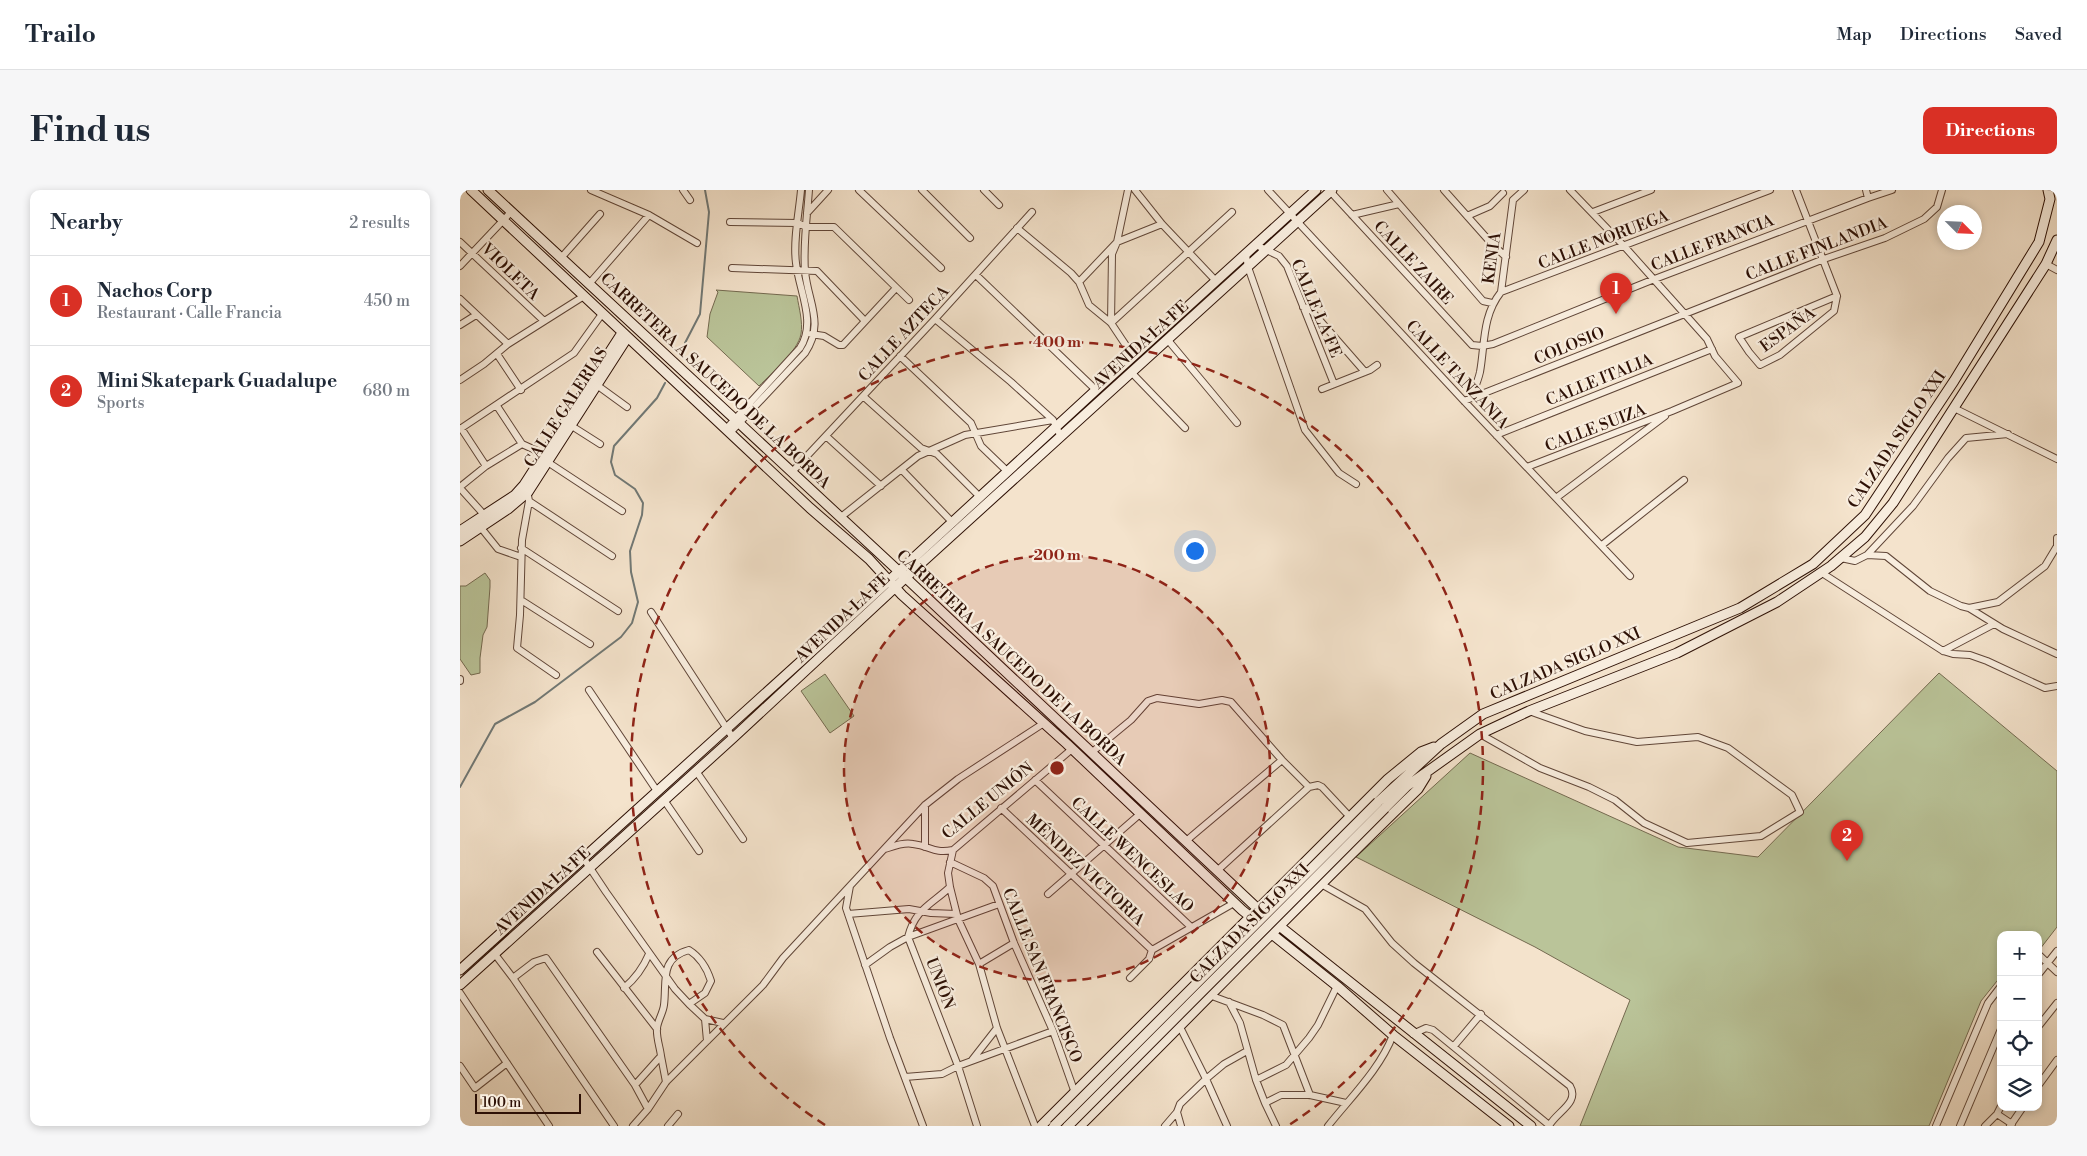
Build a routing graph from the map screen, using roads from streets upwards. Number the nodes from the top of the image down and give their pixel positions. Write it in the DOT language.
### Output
graph roads {
  1 [pos="471,190"];
  2 [pos="488,190"];
  3 [pos="591,190"];
  4 [pos="683,190"];
  5 [pos="801,190"];
  6 [pos="809,190"];
  7 [pos="828,190"];
  8 [pos="859,190"];
  9 [pos="922,190"];
  10 [pos="984,190"];
  11 [pos="1128,190"];
  12 [pos="1135,190"];
  13 [pos="1268,190"];
  14 [pos="1316,190"];
  15 [pos="1330,190"];
  16 [pos="1386,190"];
  17 [pos="1444,190"];
  18 [pos="1524,190"];
  19 [pos="1570,190"];
  20 [pos="1651,190"];
  21 [pos="1770,190"];
  22 [pos="1796,190"];
  23 [pos="1866,190"];
  24 [pos="1892,190"];
  25 [pos="1942,190"];
  26 [pos="2048,190"];
  27 [pos="1502,192"];
  28 [pos="1868,198"];
  29 [pos="690,200"];
  30 [pos="1513,200"];
  31 [pos="1399,204"];
  32 [pos="999,206"];
  33 [pos="511,212"];
  34 [pos="808,212"];
  35 [pos="1032,212"];
  36 [pos="1232,212"];
  37 [pos="1593,212"];
  38 [pos="600,214"];
  39 [pos="649,215"];
  40 [pos="1352,215"];
  41 [pos="1467,216"];
  42 [pos="1293,218"];
  43 [pos="504,220"];
  44 [pos="1808,220"];
  45 [pos="798,221"];
  46 [pos="730,222"];
  47 [pos="1162,224"];
  48 [pos="806,227"];
  49 [pos="1017,228"];
  50 [pos="970,238"];
  51 [pos="2057,240"];
  52 [pos="460,242"];
  53 [pos="698,242"];
  54 [pos="1117,242"];
  55 [pos="1256,245"];
  56 [pos="1624,246"];
  57 [pos="1266,250"];
  58 [pos="1188,251"];
  59 [pos="472,253"];
  60 [pos="1246,255"];
  61 [pos="1506,257"];
  62 [pos="561,258"];
  63 [pos="1824,259"];
  64 [pos="2046,264"];
  65 [pos="460,266"];
  66 [pos="1248,267"];
  67 [pos="732,268"];
  68 [pos="941,268"];
  69 [pos="2057,270"];
  70 [pos="802,272"];
  71 [pos="976,275"];
  72 [pos="1652,280"];
  73 [pos="1216,281"];
  74 [pos="1079,282"];
  75 [pos="589,284"];
  76 [pos="896,288"];
  77 [pos="1501,292"];
  78 [pos="584,296"];
  79 [pos="1837,296"];
  80 [pos="460,300"];
  81 [pos="908,300"];
  82 [pos="1492,303"];
  83 [pos="1304,307"];
  84 [pos="602,314"];
  85 [pos="1684,314"];
  86 [pos="476,315"];
  87 [pos="935,319"];
  88 [pos="543,320"];
  89 [pos="865,321"];
  90 [pos="1111,323"];
  91 [pos="460,325"];
  92 [pos="811,334"];
  93 [pos="625,336"];
  94 [pos="1167,338"];
  95 [pos="508,344"];
  96 [pos="1482,346"];
  97 [pos="1712,348"];
  98 [pos="497,354"];
  99 [pos="900,356"];
  100 [pos="1133,356"];
  101 [pos="1377,365"];
  102 [pos="1131,372"];
  103 [pos="1365,372"];
  104 [pos="460,379"];
  105 [pos="594,383"];
  106 [pos="1334,384"];
  107 [pos="1322,389"];
  108 [pos="521,390"];
  109 [pos="1096,390"];
  110 [pos="863,396"];
  111 [pos="1471,398"];
  112 [pos="1464,401"];
  113 [pos="497,406"];
  114 [pos="628,407"];
  115 [pos="1954,408"];
  116 [pos="1672,411"];
  117 [pos="737,421"];
  118 [pos="567,423"];
  119 [pos="1237,423"];
  120 [pos="1055,424"];
  121 [pos="1185,428"];
  122 [pos="460,429"];
  123 [pos="728,431"];
  124 [pos="977,434"];
  125 [pos="2008,434"];
  126 [pos="1496,435"];
  127 [pos="826,436"];
  128 [pos="1061,438"];
  129 [pos="522,444"];
  130 [pos="600,444"];
  131 [pos="928,451"];
  132 [pos="544,458"];
  133 [pos="2057,459"];
  134 [pos="486,466"];
  135 [pos="1527,468"];
  136 [pos="902,470"];
  137 [pos="792,472"];
  138 [pos="1008,472"];
  139 [pos="1684,480"];
  140 [pos="1356,484"];
  141 [pos="880,486"];
  142 [pos="460,487"];
  143 [pos="524,494"];
  144 [pos="980,498"];
  145 [pos="1556,498"];
  146 [pos="622,511"];
  147 [pos="841,517"];
  148 [pos="487,518"];
  149 [pos="953,523"];
  150 [pos="478,524"];
  151 [pos="460,531"];
  152 [pos="2057,538"];
  153 [pos="460,541"];
  154 [pos="1602,545"];
  155 [pos="521,548"];
  156 [pos="1867,555"];
  157 [pos="612,556"];
  158 [pos="521,557"];
  159 [pos="1841,558"];
  160 [pos="1822,573"];
  161 [pos="903,574"];
  162 [pos="1630,576"];
  163 [pos="889,580"];
  164 [pos="896,588"];
  165 [pos="521,600"];
  166 [pos="1969,608"];
  167 [pos="618,612"];
  168 [pos="651,612"];
  169 [pos="1994,624"];
  170 [pos="590,644"];
  171 [pos="1943,650"];
  172 [pos="2057,654"];
  173 [pos="556,675"];
  174 [pos="2057,686"];
  175 [pos="589,690"];
  176 [pos="1529,711"];
  177 [pos="1044,723"];
  178 [pos="727,728"];
  179 [pos="1480,734"];
  180 [pos="733,738"];
  181 [pos="1441,744"];
  182 [pos="1072,749"];
  183 [pos="1092,753"];
  184 [pos="1282,760"];
  185 [pos="696,770"];
  186 [pos="1427,774"];
  187 [pos="1035,780"];
  188 [pos="1309,787"];
  189 [pos="658,791"];
  190 [pos="664,800"];
  191 [pos="925,804"];
  192 [pos="1382,805"];
  193 [pos="1001,808"];
  194 [pos="1140,814"];
  195 [pos="1350,817"];
  196 [pos="743,839"];
  197 [pos="1186,841"];
  198 [pos="1104,846"];
  199 [pos="925,847"];
  200 [pos="884,849"];
  201 [pos="699,850"];
  202 [pos="953,850"];
  203 [pos="584,859"];
  204 [pos="950,862"];
  205 [pos="590,867"];
  206 [pos="1218,870"];
  207 [pos="1071,873"];
  208 [pos="1284,882"];
  209 [pos="1321,884"];
  210 [pos="851,885"];
  211 [pos="950,887"];
  212 [pos="1048,894"];
  213 [pos="1234,903"];
  214 [pos="999,904"];
  215 [pos="1300,904"];
  216 [pos="1258,909"];
  217 [pos="919,912"];
  218 [pos="848,914"];
  219 [pos="957,916"];
  220 [pos="1250,918"];
  221 [pos="1279,925"];
  222 [pos="1191,927"];
  223 [pos="1269,934"];
  224 [pos="1232,935"];
  225 [pos="908,937"];
  226 [pos="1014,943"];
  227 [pos="1152,950"];
  228 [pos="1254,951"];
  229 [pos="2057,951"];
  230 [pos="597,952"];
  231 [pos="494,953"];
  232 [pos="649,954"];
  233 [pos="2042,958"];
  234 [pos="2047,963"];
  235 [pos="979,964"];
  236 [pos="866,965"];
  237 [pos="460,970"];
  238 [pos="2042,970"];
  239 [pos="2057,972"];
  240 [pos="665,973"];
  241 [pos="514,978"];
  242 [pos="1130,978"];
  243 [pos="460,985"];
  244 [pos="1337,986"];
  245 [pos="624,988"];
  246 [pos="1997,991"];
  247 [pos="460,993"];
  248 [pos="1212,996"];
  249 [pos="1228,1002"];
  250 [pos="2057,1003"];
  251 [pos="689,1004"];
  252 [pos="1481,1014"];
  253 [pos="705,1019"];
  254 [pos="2042,1022"];
  255 [pos="723,1023"];
  256 [pos="1180,1027"];
  257 [pos="997,1028"];
  258 [pos="657,1029"];
  259 [pos="1053,1031"];
  260 [pos="1413,1034"];
  261 [pos="1393,1035"];
  262 [pos="1997,1040"];
  263 [pos="707,1041"];
  264 [pos="1454,1046"];
  265 [pos="1005,1050"];
  266 [pos="1247,1051"];
  267 [pos="1294,1055"];
  268 [pos="661,1056"];
  269 [pos="2057,1060"];
  270 [pos="972,1061"];
  271 [pos="507,1063"];
  272 [pos="460,1066"];
  273 [pos="958,1066"];
  274 [pos="905,1077"];
  275 [pos="1206,1079"];
  276 [pos="2042,1079"];
  277 [pos="1256,1080"];
  278 [pos="666,1082"];
  279 [pos="635,1085"];
  280 [pos="1075,1093"];
  281 [pos="1310,1095"];
  282 [pos="1265,1103"];
  283 [pos="1346,1103"];
  284 [pos="648,1109"];
  285 [pos="1998,1111"];
  286 [pos="2020,1111"];
  287 [pos="1177,1112"];
  288 [pos="678,1114"];
  289 [pos="1997,1114"];
  290 [pos="1084,1124"];
  291 [pos="1549,1125"];
  292 [pos="1961,1125"];
  293 [pos="2011,1125"];
  294 [pos="549,1126"];
  295 [pos="614,1126"];
  296 [pos="633,1126"];
  297 [pos="668,1126"];
  298 [pos="923,1126"];
  299 [pos="977,1126"];
  300 [pos="1035,1126"];
  301 [pos="1041,1126"];
  302 [pos="1054,1126"];
  303 [pos="1068,1126"];
  304 [pos="1165,1126"];
  305 [pos="1181,1126"];
  306 [pos="1227,1126"];
  307 [pos="1276,1126"];
  308 [pos="1328,1126"];
  309 [pos="1509,1126"];
  310 [pos="1532,1126"];
  311 [pos="1936,1126"];
  312 [pos="1969,1126"];
  313 [pos="1985,1126"];
  1 -- 43 [label="street, CARRETERA A SAUCEDO DE LA BORDA"];
  2 -- 33 [label="street, CARRETERA A SAUCEDO DE LA BORDA"];
  3 -- 39 [label="street"];
  4 -- 29 [label="street"];
  5 -- 45 [label="street"];
  6 -- 34 [label="street"];
  7 -- 34 [label="street"];
  8 -- 68 [label="street"];
  9 -- 50 [label="street"];
  10 -- 32 [label="street"];
  11 -- 54 [label="street"];
  12 -- 47 [label="street"];
  13 -- 42 [label="street, CALLE TANZANIA"];
  14 -- 42 [label="street, AVENIDA LA FE"];
  15 -- 40 [label="street, CALLE ZAIRE"];
  15 -- 42 [label="street, AVENIDA LA FE"];
  16 -- 31 [label="street"];
  17 -- 41 [label="street"];
  18 -- 30 [label="street"];
  19 -- 37 [label="street"];
  20 -- 37 [label="street"];
  21 -- 56 [label="street, CALLE NORUEGA"];
  22 -- 44 [label="street"];
  23 -- 28 [label="street"];
  24 -- 28 [label="street, CALLE FRANCIA"];
  25 -- 63 [label="street, CALLE FINLANDIA"];
  26 -- 181 [label="street, CALZADA SIGLO XXI"];
  27 -- 30 [label="street"];
  27 -- 41 [label="street"];
  28 -- 44 [label="street, CALLE FRANCIA"];
  30 -- 61 [label="street, KENIA"];
  31 -- 40 [label="street"];
  31 -- 82 [label="street"];
  33 -- 43 [label="street"];
  33 -- 62 [label="street, CARRETERA A SAUCEDO DE LA BORDA"];
  34 -- 45 [label="street"];
  34 -- 48 [label="street"];
  35 -- 49 [label="street, CALLE AZTECA"];
  36 -- 58 [label="street"];
  37 -- 56 [label="street"];
  38 -- 62 [label="street"];
  39 -- 53 [label="street"];
  39 -- 75 [label="street"];
  40 -- 96 [label="street, CALLE ZAIRE"];
  41 -- 61 [label="street"];
  42 -- 55 [label="street, AVENIDA LA FE"];
  42 -- 57 [label="street, AVENIDA LA FE"];
  42 -- 112 [label="street, CALLE TANZANIA"];
  43 -- 59 [label="street"];
  43 -- 78 [label="street, CARRETERA A SAUCEDO DE LA BORDA"];
  44 -- 63 [label="street"];
  44 -- 72 [label="street, CALLE FRANCIA"];
  45 -- 46 [label="street"];
  45 -- 48 [label="street"];
  45 -- 70 [label="street"];
  47 -- 54 [label="street"];
  47 -- 58 [label="street"];
  48 -- 70 [label="street"];
  48 -- 76 [label="street"];
  49 -- 71 [label="street, CALLE AZTECA"];
  49 -- 74 [label="street"];
  51 -- 64 [label="street, CALZADA SIGLO XXI"];
  52 -- 59 [label="street, VIOLETA"];
  54 -- 74 [label="street"];
  54 -- 90 [label="street"];
  55 -- 57 [label="street, CALLE LA FE"];
  55 -- 60 [label="street, AVENIDA LA FE"];
  56 -- 72 [label="street"];
  56 -- 77 [label="street, CALLE NORUEGA"];
  57 -- 66 [label="street, AVENIDA LA FE"];
  57 -- 83 [label="street, CALLE LA FE"];
  58 -- 73 [label="street"];
  58 -- 90 [label="street"];
  59 -- 65 [label="street"];
  59 -- 88 [label="street, VIOLETA"];
  60 -- 66 [label="street"];
  60 -- 73 [label="street, AVENIDA LA FE"];
  61 -- 77 [label="street, KENIA"];
  62 -- 75 [label="street, CARRETERA A SAUCEDO DE LA BORDA"];
  63 -- 79 [label="street"];
  63 -- 85 [label="street, CALLE FINLANDIA"];
  64 -- 69 [label="street"];
  64 -- 115 [label="street, CALZADA SIGLO XXI"];
  66 -- 94 [label="street, AVENIDA LA FE"];
  66 -- 140 [label="street"];
  67 -- 70 [label="street"];
  70 -- 89 [label="street"];
  70 -- 92 [label="street"];
  71 -- 87 [label="street, CALLE AZTECA"];
  71 -- 109 [label="street"];
  72 -- 85 [label="street"];
  72 -- 96 [label="street, CALLE FRANCIA"];
  73 -- 100 [label="street, AVENIDA LA FE"];
  74 -- 90 [label="street"];
  75 -- 117 [label="street, CARRETERA A SAUCEDO DE LA BORDA"];
  76 -- 81 [label="street"];
  76 -- 89 [label="street"];
  77 -- 82 [label="street, KENIA"];
  78 -- 84 [label="street, CARRETERA A SAUCEDO DE LA BORDA"];
  78 -- 88 [label="street"];
  79 -- 79 [label="street, ESPAÑA"];
  80 -- 86 [label="street"];
  82 -- 96 [label="street, KENIA"];
  83 -- 103 [label="street"];
  83 -- 106 [label="street, CALLE LA FE"];
  84 -- 93 [label="street, CARRETERA A SAUCEDO DE LA BORDA"];
  84 -- 108 [label="street"];
  85 -- 97 [label="street"];
  85 -- 111 [label="street, COLOSIO"];
  86 -- 91 [label="street"];
  86 -- 95 [label="street"];
  87 -- 99 [label="street, CALLE AZTECA"];
  87 -- 120 [label="street"];
  88 -- 95 [label="street"];
  89 -- 92 [label="street"];
  90 -- 100 [label="street"];
  92 -- 117 [label="street"];
  93 -- 105 [label="street, CALLE GALERIAS"];
  93 -- 123 [label="street, CARRETERA A SAUCEDO DE LA BORDA"];
  94 -- 102 [label="street, AVENIDA LA FE"];
  94 -- 119 [label="street"];
  95 -- 98 [label="street"];
  96 -- 111 [label="street, KENIA"];
  97 -- 116 [label="street, CALLE SUIZA"];
  97 -- 126 [label="street, CALLE ITALIA"];
  98 -- 104 [label="street"];
  98 -- 108 [label="street"];
  99 -- 110 [label="street, CALLE AZTECA"];
  99 -- 124 [label="street"];
  100 -- 109 [label="street, AVENIDA LA FE"];
  101 -- 103 [label="street"];
  102 -- 121 [label="street"];
  102 -- 128 [label="street, AVENIDA LA FE"];
  103 -- 106 [label="street"];
  105 -- 114 [label="street"];
  105 -- 118 [label="street, CALLE GALERIAS"];
  106 -- 107 [label="street"];
  108 -- 113 [label="street"];
  109 -- 120 [label="street, AVENIDA LA FE"];
  110 -- 127 [label="street, CALLE AZTECA"];
  110 -- 131 [label="street"];
  111 -- 112 [label="street, COLOSIO"];
  112 -- 126 [label="street, CALLE TANZANIA"];
  113 -- 122 [label="street"];
  113 -- 129 [label="street"];
  115 -- 125 [label="street"];
  115 -- 159 [label="street, CALZADA SIGLO XXI"];
  116 -- 135 [label="street, CALLE SUIZA"];
  116 -- 145 [label="street, CALLE SUIZA"];
  117 -- 123 [label="street"];
  117 -- 137 [label="street, CARRETERA A SAUCEDO DE LA BORDA"];
  118 -- 130 [label="street"];
  118 -- 132 [label="street, CALLE GALERIAS"];
  120 -- 124 [label="street"];
  120 -- 128 [label="street"];
  120 -- 138 [label="street, AVENIDA LA FE"];
  122 -- 134 [label="street"];
  123 -- 163 [label="street, CARRETERA A SAUCEDO DE LA BORDA"];
  124 -- 131 [label="street"];
  124 -- 138 [label="street"];
  125 -- 133 [label="street"];
  125 -- 156 [label="street"];
  126 -- 135 [label="street, CALLE TANZANIA"];
  127 -- 137 [label="street, CALLE AZTECA"];
  127 -- 141 [label="street"];
  128 -- 161 [label="street, AVENIDA LA FE"];
  129 -- 132 [label="street"];
  129 -- 134 [label="street"];
  131 -- 136 [label="street"];
  131 -- 144 [label="street"];
  132 -- 143 [label="street, CALLE GALERIAS"];
  132 -- 146 [label="street"];
  134 -- 142 [label="street"];
  135 -- 145 [label="street, CALLE TANZANIA"];
  136 -- 141 [label="street"];
  136 -- 149 [label="street"];
  137 -- 147 [label="street, CARRETERA A SAUCEDO DE LA BORDA"];
  138 -- 144 [label="street, AVENIDA LA FE"];
  139 -- 154 [label="street"];
  141 -- 147 [label="street"];
  142 -- 148 [label="street"];
  143 -- 148 [label="street"];
  143 -- 155 [label="street, CALLE GALERIAS"];
  143 -- 157 [label="street"];
  144 -- 149 [label="street, AVENIDA LA FE"];
  145 -- 154 [label="street, CALLE TANZANIA"];
  147 -- 161 [label="street, CARRETERA A SAUCEDO DE LA BORDA"];
  148 -- 150 [label="street"];
  149 -- 161 [label="street, AVENIDA LA FE"];
  150 -- 151 [label="street"];
  150 -- 153 [label="street"];
  150 -- 158 [label="street"];
  152 -- 166 [label="street"];
  154 -- 162 [label="street, CALLE TANZANIA"];
  155 -- 158 [label="street, CALLE GALERIAS"];
  155 -- 167 [label="street"];
  156 -- 159 [label="street"];
  156 -- 166 [label="street"];
  158 -- 165 [label="street, CALLE GALERIAS"];
  159 -- 160 [label="street, CALZADA SIGLO XXI"];
  160 -- 171 [label="street"];
  160 -- 176 [label="street, CALZADA SIGLO XXI"];
  161 -- 163 [label="street, AVENIDA LA FE"];
  161 -- 164 [label="street, AVENIDA LA FE"];
  161 -- 183 [label="street, CARRETERA A SAUCEDO DE LA BORDA"];
  163 -- 164 [label="street, CARRETERA A SAUCEDO DE LA BORDA"];
  163 -- 178 [label="street, AVENIDA LA FE"];
  164 -- 177 [label="street, CARRETERA A SAUCEDO DE LA BORDA"];
  164 -- 180 [label="street, AVENIDA LA FE"];
  165 -- 170 [label="street"];
  165 -- 173 [label="street, CALLE GALERIAS"];
  166 -- 169 [label="street"];
  168 -- 178 [label="street"];
  169 -- 171 [label="street"];
  169 -- 172 [label="street"];
  171 -- 174 [label="street"];
  175 -- 189 [label="street"];
  176 -- 179 [label="street, CALZADA SIGLO XXI"];
  176 -- 179 [label="street"];
  177 -- 182 [label="street, CARRETERA A SAUCEDO DE LA BORDA"];
  177 -- 191 [label="street"];
  178 -- 180 [label="street"];
  178 -- 189 [label="street, AVENIDA LA FE"];
  179 -- 186 [label="street, CALZADA SIGLO XXI"];
  180 -- 185 [label="street, AVENIDA LA FE"];
  181 -- 192 [label="street, CALZADA SIGLO XXI"];
  181 -- 195 [label="street, CALZADA SIGLO XXI"];
  182 -- 187 [label="street, CALLE UNIÓN"];
  182 -- 194 [label="street, CARRETERA A SAUCEDO DE LA BORDA"];
  183 -- 184 [label="street"];
  183 -- 197 [label="street, CARRETERA A SAUCEDO DE LA BORDA"];
  184 -- 188 [label="street"];
  184 -- 197 [label="street"];
  185 -- 190 [label="street, AVENIDA LA FE"];
  185 -- 196 [label="street"];
  186 -- 192 [label="street, CALZADA SIGLO XXI"];
  186 -- 209 [label="street"];
  187 -- 193 [label="street, CALLE UNIÓN"];
  187 -- 198 [label="street, CALLE WENCESLAO"];
  188 -- 195 [label="street"];
  188 -- 206 [label="street"];
  189 -- 203 [label="street, AVENIDA LA FE"];
  190 -- 201 [label="street"];
  190 -- 205 [label="street, AVENIDA LA FE"];
  191 -- 199 [label="street"];
  191 -- 200 [label="street"];
  192 -- 302 [label="street, CALZADA SIGLO XXI, bridge"];
  192 -- 303 [label="street, CALZADA SIGLO XXI, bridge"];
  193 -- 202 [label="street, CALLE UNIÓN"];
  193 -- 207 [label="street, MÉNDEZ VICTORIA"];
  194 -- 198 [label="street"];
  194 -- 213 [label="street, CARRETERA A SAUCEDO DE LA BORDA"];
  195 -- 208 [label="street, CALZADA SIGLO XXI"];
  197 -- 206 [label="street, CARRETERA A SAUCEDO DE LA BORDA"];
  198 -- 207 [label="street"];
  198 -- 222 [label="street, CALLE WENCESLAO"];
  199 -- 200 [label="street, CALLE UNIÓN"];
  199 -- 202 [label="street, CALLE UNIÓN"];
  200 -- 210 [label="street"];
  202 -- 204 [label="street"];
  203 -- 205 [label="street"];
  203 -- 237 [label="street, AVENIDA LA FE"];
  204 -- 211 [label="street"];
  204 -- 214 [label="street, CALLE SAN FRANCISCO"];
  205 -- 231 [label="street, AVENIDA LA FE"];
  205 -- 232 [label="street"];
  206 -- 216 [label="street, CARRETERA A SAUCEDO DE LA BORDA"];
  207 -- 212 [label="street"];
  207 -- 227 [label="street, MÉNDEZ VICTORIA"];
  208 -- 215 [label="street"];
  208 -- 216 [label="street, CALZADA SIGLO XXI"];
  209 -- 215 [label="street"];
  209 -- 252 [label="street"];
  210 -- 218 [label="street"];
  210 -- 255 [label="street"];
  211 -- 217 [label="street"];
  211 -- 219 [label="street"];
  213 -- 220 [label="street, CARRETERA A SAUCEDO DE LA BORDA"];
  213 -- 222 [label="street"];
  214 -- 219 [label="street"];
  214 -- 226 [label="street, CALLE SAN FRANCISCO"];
  215 -- 221 [label="street"];
  216 -- 220 [label="street, CALZADA SIGLO XXI"];
  216 -- 221 [label="street, CARRETERA A SAUCEDO DE LA BORDA"];
  217 -- 218 [label="street"];
  217 -- 219 [label="street"];
  217 -- 225 [label="street"];
  218 -- 236 [label="street"];
  219 -- 225 [label="street"];
  219 -- 235 [label="street"];
  220 -- 223 [label="street, CARRETERA A SAUCEDO DE LA BORDA"];
  220 -- 224 [label="street, CALZADA SIGLO XXI"];
  221 -- 223 [label="street"];
  221 -- 260 [label="street, CARRETERA A SAUCEDO DE LA BORDA"];
  222 -- 227 [label="street"];
  223 -- 228 [label="street"];
  223 -- 244 [label="street, CARRETERA A SAUCEDO DE LA BORDA"];
  224 -- 228 [label="street"];
  224 -- 280 [label="street, CALZADA SIGLO XXI"];
  225 -- 236 [label="street"];
  225 -- 273 [label="street, UNIÓN"];
  226 -- 235 [label="street"];
  226 -- 259 [label="street, CALLE SAN FRANCISCO"];
  227 -- 242 [label="street"];
  228 -- 248 [label="street"];
  229 -- 234 [label="street"];
  230 -- 245 [label="street"];
  231 -- 241 [label="street"];
  231 -- 243 [label="street, AVENIDA LA FE"];
  232 -- 240 [label="street"];
  232 -- 245 [label="street"];
  233 -- 234 [label="street"];
  234 -- 238 [label="street"];
  234 -- 239 [label="street"];
  235 -- 257 [label="street"];
  236 -- 274 [label="street"];
  240 -- 251 [label="street"];
  240 -- 251 [label="street"];
  240 -- 258 [label="street"];
  241 -- 279 [label="street"];
  241 -- 295 [label="street"];
  244 -- 261 [label="street, CARRETERA A SAUCEDO DE LA BORDA"];
  244 -- 267 [label="street"];
  245 -- 258 [label="street"];
  246 -- 311 [label="street"];
  247 -- 271 [label="street"];
  248 -- 249 [label="street"];
  248 -- 256 [label="street"];
  249 -- 266 [label="street"];
  249 -- 267 [label="street"];
  250 -- 254 [label="street"];
  251 -- 253 [label="street"];
  252 -- 264 [label="street"];
  252 -- 291 [label="street"];
  253 -- 255 [label="street"];
  253 -- 263 [label="street"];
  255 -- 263 [label="street"];
  256 -- 275 [label="street"];
  256 -- 290 [label="street"];
  257 -- 265 [label="street"];
  257 -- 270 [label="street"];
  258 -- 268 [label="street"];
  259 -- 265 [label="street"];
  259 -- 280 [label="street, CALLE SAN FRANCISCO"];
  260 -- 264 [label="street"];
  260 -- 310 [label="street, CARRETERA A SAUCEDO DE LA BORDA"];
  261 -- 283 [label="street"];
  261 -- 309 [label="street, CARRETERA A SAUCEDO DE LA BORDA"];
  262 -- 292 [label="street"];
  263 -- 278 [label="street"];
  264 -- 291 [label="street"];
  265 -- 270 [label="street"];
  265 -- 300 [label="street"];
  266 -- 275 [label="street"];
  266 -- 277 [label="street"];
  267 -- 277 [label="street"];
  267 -- 281 [label="street"];
  268 -- 278 [label="street"];
  268 -- 279 [label="street"];
  269 -- 276 [label="street"];
  270 -- 273 [label="street"];
  271 -- 272 [label="street"];
  271 -- 294 [label="street"];
  273 -- 274 [label="street"];
  273 -- 299 [label="street, UNIÓN"];
  274 -- 298 [label="street"];
  275 -- 287 [label="street"];
  275 -- 306 [label="street"];
  277 -- 282 [label="street"];
  278 -- 284 [label="street"];
  279 -- 284 [label="street"];
  280 -- 301 [label="street, CALZADA SIGLO XXI"];
  281 -- 282 [label="street"];
  281 -- 283 [label="street"];
  282 -- 307 [label="street"];
  283 -- 308 [label="street"];
  284 -- 296 [label="street"];
  285 -- 289 [label="street"];
  286 -- 293 [label="street"];
  287 -- 304 [label="street"];
  287 -- 305 [label="street"];
  288 -- 297 [label="street"];
  289 -- 293 [label="street"];
  289 -- 313 [label="street"];
  292 -- 312 [label="street"];
}
